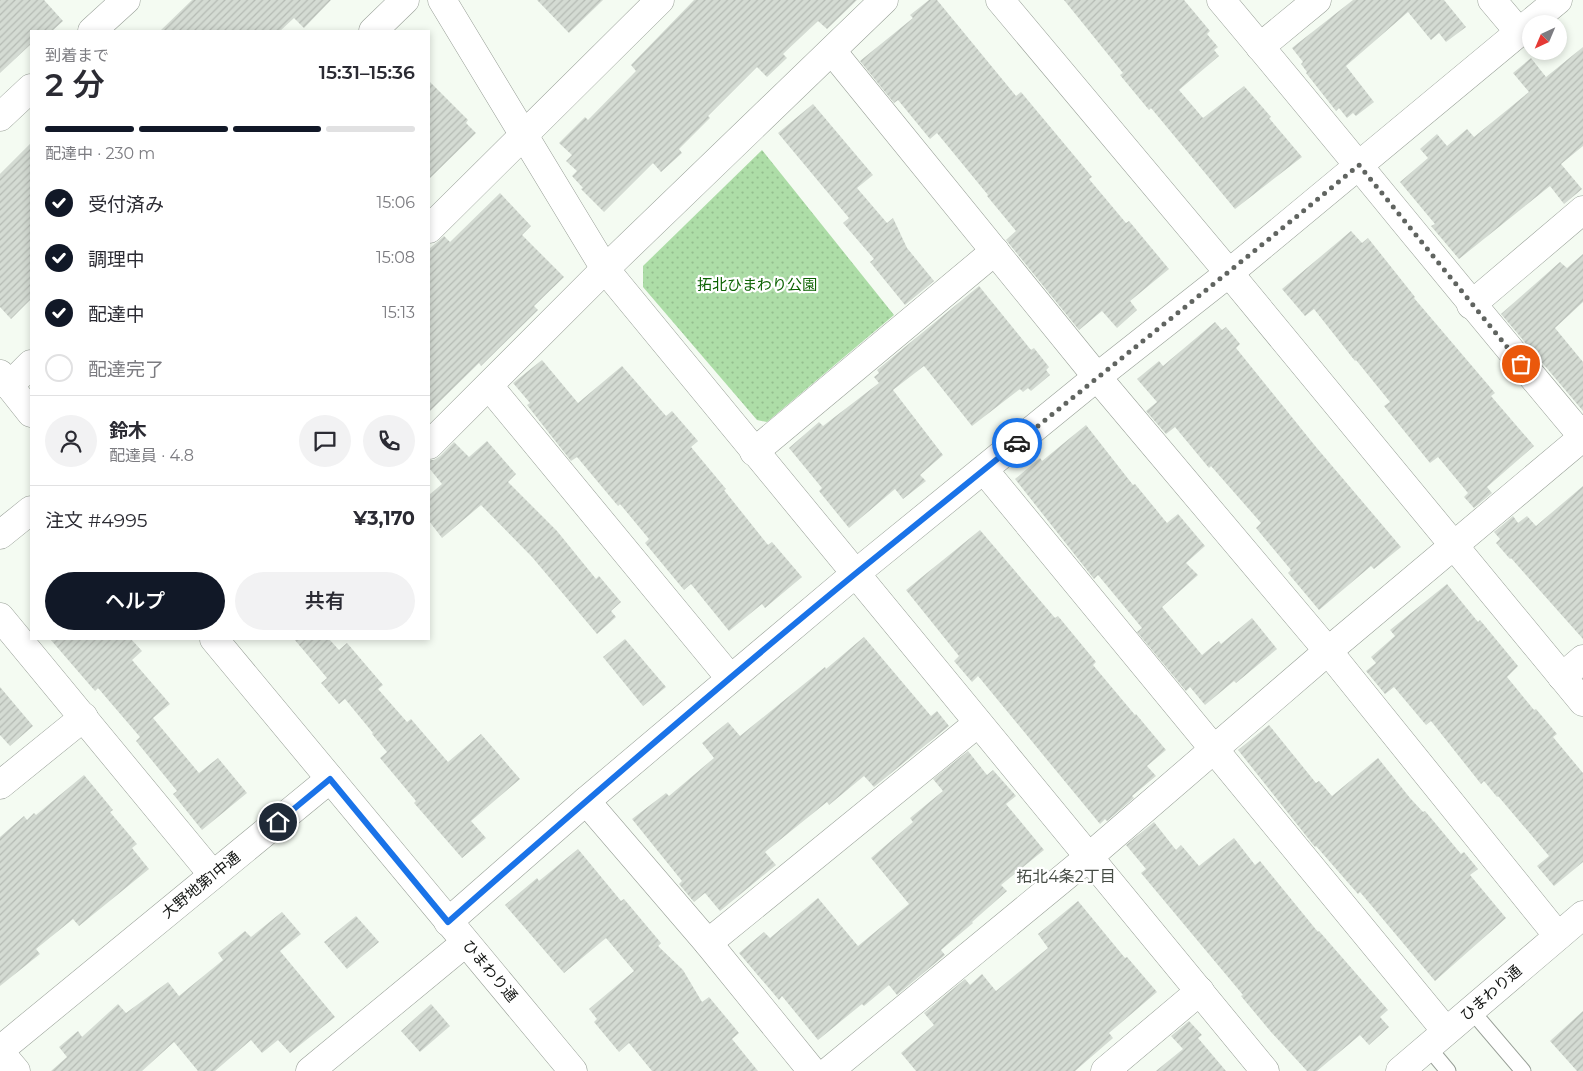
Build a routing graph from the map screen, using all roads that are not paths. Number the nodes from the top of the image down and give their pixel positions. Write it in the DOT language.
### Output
graph roads {
  1 [pos="126,0"];
  2 [pos="405,0"];
  3 [pos="442,0"];
  4 [pos="660,0"];
  5 [pos="884,0"];
  6 [pos="1000,0"];
  7 [pos="1221,0"];
  8 [pos="1317,0"];
  9 [pos="1492,0"];
  10 [pos="1558,0"];
  11 [pos="93,30"];
  12 [pos="374,30"];
  13 [pos="1519,32"];
  14 [pos="1260,47"];
  15 [pos="832,51"];
  16 [pos="30,89"];
  17 [pos="0,116"];
  18 [pos="524,135"];
  19 [pos="1359,165"];
  20 [pos="1583,210"];
  21 [pos="430,228"];
  22 [pos="995,250"];
  23 [pos="605,270"];
  24 [pos="1229,273"];
  25 [pos="1471,305"];
  26 [pos="30,365"];
  27 [pos="1098,377"];
  28 [pos="5,380"];
  29 [pos="489,386"];
  30 [pos="30,412"];
  31 [pos="1583,437"];
  32 [pos="430,443"];
  33 [pos="754,452"];
  34 [pos="984,470"];
  35 [pos="30,511"];
  36 [pos="0,535"];
  37 [pos="1453,545"];
  38 [pos="855,574"];
  39 [pos="0,617"];
  40 [pos="220,641"];
  41 [pos="1328,651"];
  42 [pos="1583,659"];
  43 [pos="1562,677"];
  44 [pos="730,678"];
  45 [pos="1583,702"];
  46 [pos="84,717"];
  47 [pos="978,723"];
  48 [pos="1214,750"];
  49 [pos="330,779"];
  50 [pos="0,785"];
  51 [pos="586,800"];
  52 [pos="1090,856"];
  53 [pos="213,875"];
  54 [pos="1583,915"];
  55 [pos="448,922"];
  56 [pos="1558,936"];
  57 [pos="708,942"];
  58 [pos="466,943"];
  59 [pos="1200,991"];
  60 [pos="1471,1010"];
  61 [pos="1437,1039"];
  62 [pos="0,1051"];
  63 [pos="16,1071"];
  64 [pos="310,1071"];
  65 [pos="573,1071"];
  66 [pos="812,1071"];
  67 [pos="829,1071"];
  68 [pos="1105,1071"];
  69 [pos="1265,1071"];
  70 [pos="1400,1071"];
  71 [pos="1448,1071"];
  72 [pos="1523,1071"];
  1 -- 11 [label="street"];
  2 -- 12 [label="street"];
  3 -- 18 [label="street"];
  4 -- 18 [label="street"];
  5 -- 15 [label="street"];
  6 -- 24 [label="street"];
  7 -- 14 [label="street"];
  8 -- 14 [label="street"];
  9 -- 13 [label="street"];
  10 -- 13 [label="street"];
  13 -- 19 [label="street"];
  14 -- 19 [label="street"];
  15 -- 22 [label="street"];
  15 -- 23 [label="street"];
  16 -- 17 [label="street"];
  18 -- 21 [label="street"];
  18 -- 23 [label="street"];
  19 -- 24 [label="street"];
  19 -- 25 [label="street"];
  20 -- 25 [label="street"];
  22 -- 27 [label="street"];
  22 -- 33 [label="street"];
  23 -- 29 [label="street"];
  23 -- 33 [label="street"];
  24 -- 27 [label="street"];
  24 -- 37 [label="street"];
  25 -- 31 [label="street"];
  26 -- 28 [label="street"];
  27 -- 34 [label="street"];
  27 -- 41 [label="street"];
  28 -- 30 [label="street"];
  29 -- 32 [label="street"];
  29 -- 44 [label="street"];
  31 -- 37 [label="street"];
  33 -- 38 [label="street"];
  34 -- 38 [label="street"];
  34 -- 48 [label="street"];
  35 -- 36 [label="street"];
  37 -- 41 [label="street"];
  37 -- 43 [label="street"];
  38 -- 44 [label="street"];
  38 -- 47 [label="street"];
  39 -- 46 [label="street"];
  40 -- 49 [label="street"];
  41 -- 48 [label="street"];
  41 -- 56 [label="street"];
  42 -- 43 [label="street"];
  43 -- 45 [label="street"];
  44 -- 51 [label="street"];
  46 -- 50 [label="street"];
  46 -- 53 [label="street"];
  47 -- 52 [label="street"];
  47 -- 57 [label="street"];
  48 -- 52 [label="street"];
  48 -- 61 [label="street"];
  49 -- 53 [label="street, 大野地第1中通"];
  49 -- 55 [label="street, ひまわり通"];
  51 -- 55 [label="street"];
  51 -- 57 [label="street"];
  52 -- 59 [label="street"];
  52 -- 67 [label="street"];
  53 -- 62 [label="street, 大野地第1中通"];
  54 -- 56 [label="street, ひまわり通"];
  55 -- 58 [label="street, ひまわり通"];
  56 -- 60 [label="street, ひまわり通"];
  57 -- 66 [label="street"];
  58 -- 64 [label="street"];
  58 -- 65 [label="street, ひまわり通"];
  59 -- 68 [label="street"];
  59 -- 69 [label="street"];
  60 -- 61 [label="street, ひまわり通"];
  60 -- 72 [label="lane"];
  61 -- 70 [label="street, ひまわり通"];
  61 -- 71 [label="lane"];
  62 -- 63 [label="street"];
}
